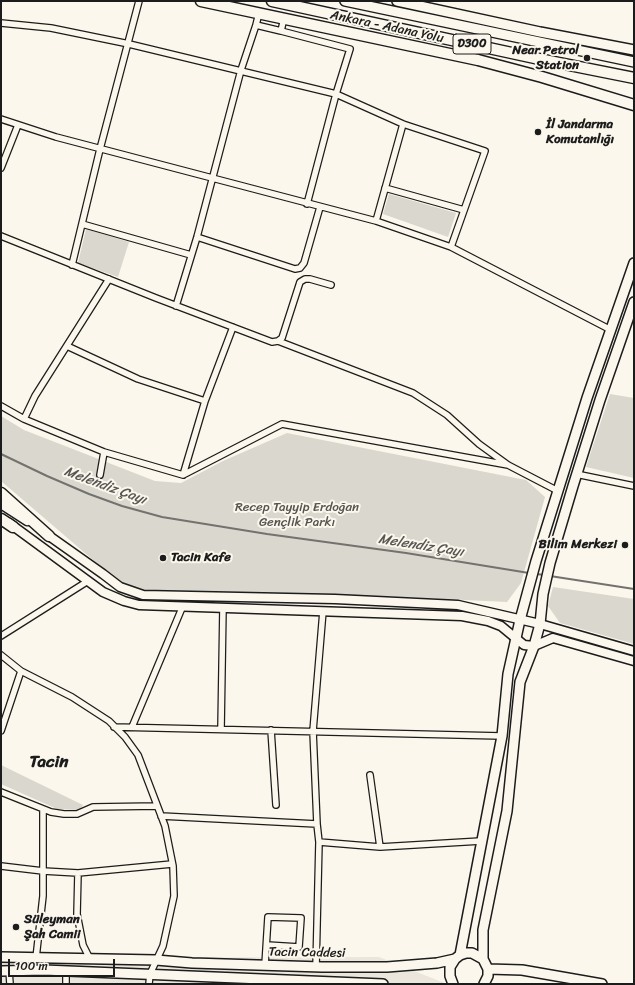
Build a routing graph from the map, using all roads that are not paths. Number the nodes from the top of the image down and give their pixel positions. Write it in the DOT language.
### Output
graph roads {
  1 [pos="139,1"];
  2 [pos="201,1"];
  3 [pos="272,1"];
  4 [pos="344,1"];
  5 [pos="397,1"];
  6 [pos="259,13"];
  7 [pos="284,18"];
  8 [pos="1,22"];
  9 [pos="256,25"];
  10 [pos="281,31"];
  11 [pos="128,44"];
  12 [pos="634,50"];
  13 [pos="634,62"];
  14 [pos="241,70"];
  15 [pos="634,78"];
  16 [pos="336,94"];
  17 [pos="632,105"];
  18 [pos="1,119"];
  19 [pos="403,124"];
  20 [pos="18,125"];
  21 [pos="100,149"];
  22 [pos="1,168"];
  23 [pos="212,178"];
  24 [pos="385,188"];
  25 [pos="307,204"];
  26 [pos="320,207"];
  27 [pos="464,210"];
  28 [pos="376,221"];
  29 [pos="82,224"];
  30 [pos="1,236"];
  31 [pos="196,237"];
  32 [pos="451,247"];
  33 [pos="191,255"];
  34 [pos="634,263"];
  35 [pos="72,265"];
  36 [pos="109,280"];
  37 [pos="331,285"];
  38 [pos="634,302"];
  39 [pos="176,306"];
  40 [pos="233,327"];
  41 [pos="611,330"];
  42 [pos="278,341"];
  43 [pos="67,346"];
  44 [pos="205,401"];
  45 [pos="1,406"];
  46 [pos="24,419"];
  47 [pos="104,452"];
  48 [pos="508,465"];
  49 [pos="576,474"];
  50 [pos="100,475"];
  51 [pos="183,475"];
  52 [pos="634,486"];
  53 [pos="558,491"];
  54 [pos="1,493"];
  55 [pos="1,504"];
  56 [pos="1,518"];
  57 [pos="13,527"];
  58 [pos="49,536"];
  59 [pos="88,581"];
  60 [pos="223,607"];
  61 [pos="182,608"];
  62 [pos="323,611"];
  63 [pos="520,620"];
  64 [pos="540,624"];
  65 [pos="1,636"];
  66 [pos="515,639"];
  67 [pos="534,646"];
  68 [pos="634,651"];
  69 [pos="1,655"];
  70 [pos="634,661"];
  71 [pos="21,671"];
  72 [pos="114,727"];
  73 [pos="132,727"];
  74 [pos="221,729"];
  75 [pos="270,730"];
  76 [pos="1,731"];
  77 [pos="313,731"];
  78 [pos="502,736"];
  79 [pos="370,775"];
  80 [pos="1,792"];
  81 [pos="276,805"];
  82 [pos="157,806"];
  83 [pos="43,809"];
  84 [pos="161,816"];
  85 [pos="317,824"];
  86 [pos="481,841"];
  87 [pos="319,842"];
  88 [pos="380,847"];
  89 [pos="172,864"];
  90 [pos="1,866"];
  91 [pos="43,871"];
  92 [pos="78,873"];
  93 [pos="267,945"];
  94 [pos="1,957"];
  95 [pos="457,957"];
  96 [pos="36,958"];
  97 [pos="90,959"];
  98 [pos="483,959"];
  99 [pos="156,960"];
  100 [pos="265,965"];
  101 [pos="316,967"];
  102 [pos="488,969"];
  103 [pos="66,970"];
  104 [pos="4,971"];
  105 [pos="150,974"];
  106 [pos="320,982"];
  107 [pos="10,984"];
  108 [pos="66,984"];
  109 [pos="149,984"];
  110 [pos="384,984"];
  111 [pos="453,984"];
  112 [pos="484,984"];
  113 [pos="602,984"];
  1 -- 11 [label="street"];
  2 -- 6 [label="highway, Ankara - Adana Yolu / D300"];
  3 -- 15 [label="highway, Ankara - Adana Yolu / D300"];
  4 -- 13 [label="main road"];
  5 -- 12 [label="main road"];
  6 -- 7 [label="highway, Ankara - Adana Yolu / D300"];
  6 -- 9 [label="street"];
  7 -- 10 [label="street"];
  7 -- 17 [label="highway, Ankara - Adana Yolu / D300"];
  8 -- 11 [label="street"];
  9 -- 10 [label="street"];
  9 -- 14 [label="street"];
  10 -- 16 [label="street"];
  11 -- 14 [label="street"];
  11 -- 21 [label="street"];
  14 -- 16 [label="street"];
  14 -- 23 [label="street"];
  16 -- 19 [label="street"];
  16 -- 25 [label="street"];
  18 -- 20 [label="street"];
  19 -- 24 [label="street"];
  19 -- 27 [label="street"];
  20 -- 21 [label="street"];
  20 -- 22 [label="street"];
  21 -- 23 [label="street"];
  21 -- 29 [label="street"];
  23 -- 25 [label="street"];
  23 -- 31 [label="street"];
  24 -- 27 [label="street"];
  24 -- 28 [label="street"];
  25 -- 26 [label="street"];
  26 -- 28 [label="street"];
  26 -- 31 [label="street"];
  27 -- 32 [label="street"];
  28 -- 32 [label="street"];
  29 -- 33 [label="street"];
  29 -- 35 [label="street"];
  30 -- 35 [label="street"];
  31 -- 33 [label="street"];
  32 -- 41 [label="street"];
  33 -- 39 [label="street"];
  34 -- 41 [label="main road"];
  35 -- 36 [label="street"];
  36 -- 39 [label="street"];
  36 -- 43 [label="street"];
  37 -- 42 [label="street"];
  38 -- 49 [label="main road"];
  39 -- 40 [label="street"];
  40 -- 42 [label="street"];
  40 -- 44 [label="street"];
  41 -- 53 [label="main road"];
  42 -- 48 [label="street"];
  43 -- 44 [label="street"];
  43 -- 46 [label="street"];
  44 -- 51 [label="street"];
  45 -- 46 [label="street"];
  46 -- 47 [label="street"];
  47 -- 50 [label="street"];
  47 -- 51 [label="street"];
  48 -- 51 [label="street"];
  48 -- 53 [label="street"];
  49 -- 52 [label="street"];
  49 -- 64 [label="main road"];
  53 -- 63 [label="main road"];
  54 -- 58 [label="highway"];
  55 -- 58 [label="main road"];
  56 -- 57 [label="highway"];
  57 -- 59 [label="main road"];
  58 -- 63 [label="main road"];
  59 -- 61 [label="main road"];
  59 -- 65 [label="street"];
  60 -- 61 [label="main road"];
  60 -- 62 [label="main road"];
  60 -- 74 [label="street"];
  61 -- 73 [label="street"];
  62 -- 66 [label="main road"];
  62 -- 77 [label="street"];
  63 -- 64 [label="main road"];
  63 -- 66 [label="main road"];
  64 -- 67 [label="main road"];
  64 -- 68 [label="main road"];
  66 -- 67 [label="main road"];
  66 -- 78 [label="main road"];
  67 -- 70 [label="main road"];
  67 -- 98 [label="main road"];
  69 -- 71 [label="street"];
  71 -- 72 [label="street"];
  71 -- 76 [label="street"];
  72 -- 73 [label="street"];
  72 -- 82 [label="street"];
  73 -- 74 [label="street"];
  74 -- 75 [label="street"];
  75 -- 77 [label="street"];
  75 -- 81 [label="street"];
  77 -- 78 [label="street"];
  77 -- 85 [label="street"];
  78 -- 86 [label="main road"];
  79 -- 88 [label="street"];
  80 -- 83 [label="street"];
  82 -- 83 [label="street"];
  82 -- 84 [label="street"];
  83 -- 91 [label="street"];
  84 -- 85 [label="street"];
  84 -- 89 [label="street"];
  85 -- 87 [label="street"];
  86 -- 88 [label="street"];
  86 -- 95 [label="main road"];
  87 -- 88 [label="street"];
  87 -- 101 [label="street"];
  89 -- 92 [label="street"];
  89 -- 99 [label="street"];
  90 -- 91 [label="street"];
  91 -- 92 [label="street"];
  91 -- 96 [label="street"];
  92 -- 97 [label="street"];
  93 -- 93 [label="street"];
  93 -- 100 [label="street"];
  94 -- 96 [label="main road, Tacin Caddesi"];
  95 -- 98 [label="main road, Tacin Caddesi"];
  95 -- 101 [label="main road, Tacin Caddesi"];
  95 -- 111 [label="main road"];
  96 -- 97 [label="main road, Tacin Caddesi"];
  97 -- 99 [label="main road, Tacin Caddesi"];
  98 -- 102 [label="main road"];
  99 -- 100 [label="main road, Tacin Caddesi"];
  99 -- 105 [label="street"];
  100 -- 101 [label="main road, Tacin Caddesi"];
  102 -- 112 [label="main road"];
  102 -- 113 [label="main road"];
  103 -- 104 [label="main road, Tacin Caddesi"];
  103 -- 105 [label="main road, Tacin Caddesi"];
  103 -- 108 [label="street"];
  104 -- 107 [label="street"];
  105 -- 106 [label="main road, Tacin Caddesi"];
  105 -- 109 [label="street"];
  106 -- 110 [label="main road, Tacin Caddesi"];
}
